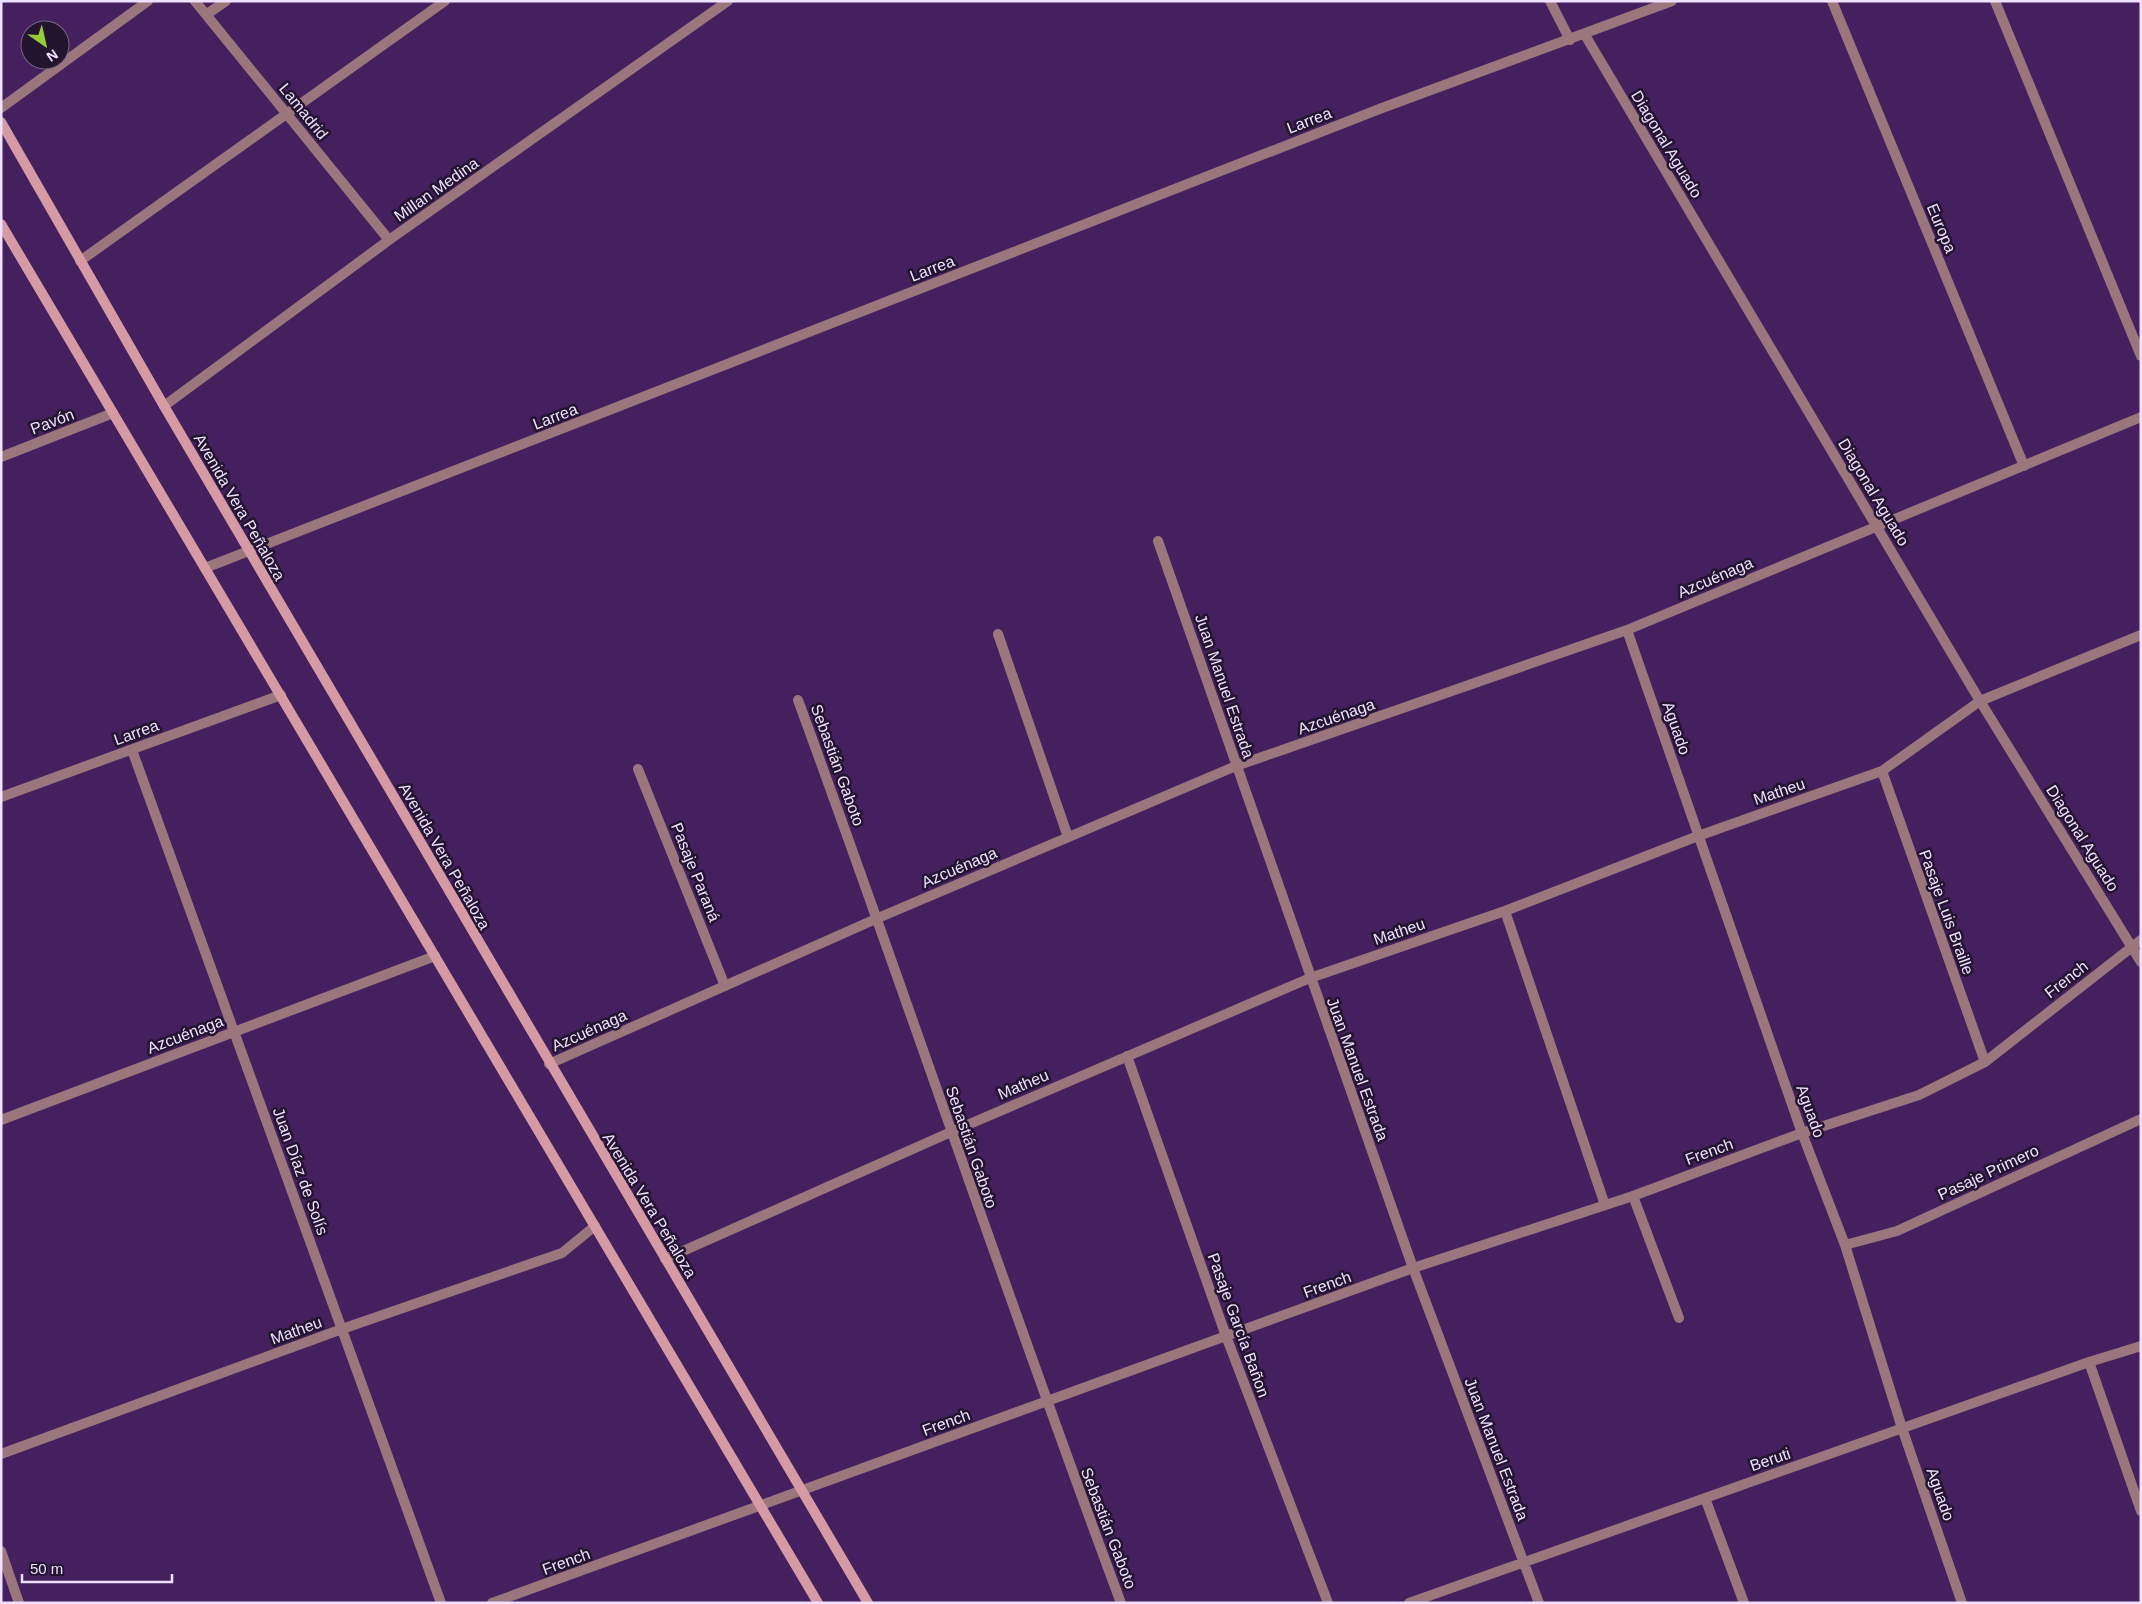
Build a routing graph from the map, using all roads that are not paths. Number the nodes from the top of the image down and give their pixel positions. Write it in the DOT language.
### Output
graph roads {
  1 [pos="148,1"];
  2 [pos="195,1"];
  3 [pos="226,1"];
  4 [pos="445,1"];
  5 [pos="728,1"];
  6 [pos="1550,1"];
  7 [pos="1672,1"];
  8 [pos="1832,1"];
  9 [pos="1995,1"];
  10 [pos="208,14"];
  11 [pos="1585,35"];
  12 [pos="1570,40"];
  13 [pos="1,108"];
  14 [pos="286,113"];
  15 [pos="1,122"];
  16 [pos="1,224"];
  17 [pos="390,240"];
  18 [pos="80,260"];
  19 [pos="2141,356"];
  20 [pos="164,406"];
  21 [pos="114,413"];
  22 [pos="2141,417"];
  23 [pos="1,457"];
  24 [pos="2024,466"];
  25 [pos="1877,526"];
  26 [pos="1158,541"];
  27 [pos="250,552"];
  28 [pos="205,568"];
  29 [pos="1627,630"];
  30 [pos="998,634"];
  31 [pos="2141,635"];
  32 [pos="281,695"];
  33 [pos="798,700"];
  34 [pos="1980,701"];
  35 [pos="132,750"];
  36 [pos="1236,766"];
  37 [pos="638,769"];
  38 [pos="1882,771"];
  39 [pos="1,797"];
  40 [pos="1698,836"];
  41 [pos="1068,837"];
  42 [pos="1504,911"];
  43 [pos="878,918"];
  44 [pos="2141,940"];
  45 [pos="2131,946"];
  46 [pos="435,956"];
  47 [pos="2141,962"];
  48 [pos="1310,978"];
  49 [pos="725,986"];
  50 [pos="234,1031"];
  51 [pos="1127,1056"];
  52 [pos="1985,1062"];
  53 [pos="549,1064"];
  54 [pos="2141,1119"];
  55 [pos="1,1120"];
  56 [pos="951,1132"];
  57 [pos="1802,1133"];
  58 [pos="1633,1196"];
  59 [pos="1605,1205"];
  60 [pos="595,1226"];
  61 [pos="1845,1245"];
  62 [pos="665,1259"];
  63 [pos="1413,1268"];
  64 [pos="1679,1318"];
  65 [pos="342,1329"];
  66 [pos="1226,1336"];
  67 [pos="2141,1346"];
  68 [pos="2089,1362"];
  69 [pos="1046,1402"];
  70 [pos="1902,1428"];
  71 [pos="1,1454"];
  72 [pos="802,1490"];
  73 [pos="1704,1498"];
  74 [pos="761,1506"];
  75 [pos="2141,1511"];
  76 [pos="1,1551"];
  77 [pos="1524,1562"];
  78 [pos="19,1603"];
  79 [pos="441,1603"];
  80 [pos="492,1603"];
  81 [pos="818,1603"];
  82 [pos="868,1603"];
  83 [pos="1121,1603"];
  84 [pos="1328,1603"];
  85 [pos="1409,1603"];
  86 [pos="1539,1603"];
  87 [pos="1744,1603"];
  88 [pos="1962,1603"];
  1 -- 13 [label="street"];
  2 -- 10 [label="street, Lamadrid"];
  3 -- 10 [label="street"];
  4 -- 14 [label="street"];
  5 -- 17 [label="street, Millan Medina"];
  6 -- 12 [label="street"];
  7 -- 11 [label="street, Larrea"];
  8 -- 24 [label="street, Europa"];
  9 -- 19 [label="street"];
  10 -- 14 [label="street, Lamadrid"];
  11 -- 12 [label="street, Larrea"];
  11 -- 25 [label="street, Diagonal Aguado"];
  12 -- 27 [label="street, Larrea"];
  14 -- 17 [label="street, Lamadrid"];
  14 -- 18 [label="street"];
  15 -- 18 [label="main road, Avenida Vera Peñaloza"];
  16 -- 21 [label="main road"];
  17 -- 20 [label="street, Millan Medina"];
  18 -- 20 [label="main road, Avenida Vera Peñaloza"];
  20 -- 27 [label="main road, Avenida Vera Peñaloza"];
  21 -- 23 [label="street, Pavón"];
  21 -- 28 [label="main road"];
  22 -- 24 [label="street, Azcuénaga"];
  24 -- 25 [label="street, Azcuénaga"];
  25 -- 29 [label="street, Azcuénaga"];
  25 -- 34 [label="street, Diagonal Aguado"];
  26 -- 36 [label="street, Juan Manuel Estrada"];
  27 -- 28 [label="street, Larrea"];
  27 -- 53 [label="main road, Avenida Vera Peñaloza"];
  28 -- 32 [label="main road"];
  29 -- 36 [label="street, Azcuénaga"];
  29 -- 40 [label="street, Aguado"];
  30 -- 41 [label="street"];
  31 -- 34 [label="street, Matheu"];
  32 -- 35 [label="street, Larrea"];
  32 -- 46 [label="main road"];
  33 -- 43 [label="street, Sebastián Gaboto"];
  34 -- 38 [label="street, Matheu"];
  34 -- 45 [label="street, Diagonal Aguado"];
  35 -- 39 [label="street, Larrea"];
  35 -- 50 [label="street, Juan Díaz de Solís"];
  36 -- 41 [label="street, Azcuénaga"];
  36 -- 48 [label="street, Juan Manuel Estrada"];
  37 -- 49 [label="street, Pasaje Paraná"];
  38 -- 40 [label="street, Matheu"];
  38 -- 52 [label="street, Pasaje Luis Braille"];
  40 -- 42 [label="street, Matheu"];
  40 -- 57 [label="street, Aguado"];
  41 -- 43 [label="street, Azcuénaga"];
  42 -- 48 [label="street, Matheu"];
  42 -- 59 [label="street"];
  43 -- 49 [label="street, Azcuénaga"];
  43 -- 56 [label="street, Sebastián Gaboto"];
  44 -- 45 [label="street, French"];
  45 -- 47 [label="street, Diagonal Aguado"];
  45 -- 52 [label="street, French"];
  46 -- 50 [label="street, Azcuénaga"];
  46 -- 60 [label="main road"];
  48 -- 51 [label="street, Matheu"];
  48 -- 63 [label="street, Juan Manuel Estrada"];
  49 -- 53 [label="street, Azcuénaga"];
  50 -- 55 [label="street, Azcuénaga"];
  50 -- 65 [label="street, Juan Díaz de Solís"];
  51 -- 56 [label="street, Matheu"];
  51 -- 66 [label="street, Pasaje García Bañon"];
  52 -- 57 [label="street, French"];
  53 -- 62 [label="main road, Avenida Vera Peñaloza"];
  54 -- 61 [label="street, Pasaje Primero"];
  56 -- 62 [label="street, Matheu"];
  56 -- 69 [label="street, Sebastián Gaboto"];
  57 -- 58 [label="street, French"];
  57 -- 61 [label="street, Aguado"];
  58 -- 59 [label="street, French"];
  58 -- 64 [label="street"];
  59 -- 63 [label="street, French"];
  60 -- 65 [label="street, Matheu"];
  60 -- 74 [label="main road"];
  61 -- 70 [label="street, Aguado"];
  62 -- 72 [label="main road, Avenida Vera Peñaloza"];
  63 -- 66 [label="street, French"];
  63 -- 77 [label="street, Juan Manuel Estrada"];
  65 -- 71 [label="street, Matheu"];
  65 -- 79 [label="street, Juan Díaz de Solís"];
  66 -- 69 [label="street, French"];
  66 -- 84 [label="street, Pasaje García Bañon"];
  67 -- 68 [label="street, Beruti"];
  68 -- 70 [label="street, Beruti"];
  68 -- 75 [label="street"];
  69 -- 72 [label="street, French"];
  69 -- 83 [label="street, Sebastián Gaboto"];
  70 -- 73 [label="street, Beruti"];
  70 -- 88 [label="street, Aguado"];
  72 -- 74 [label="street, French"];
  72 -- 82 [label="main road, Avenida Vera Peñaloza"];
  73 -- 77 [label="street, Beruti"];
  73 -- 87 [label="street"];
  74 -- 80 [label="street, French"];
  74 -- 81 [label="main road"];
  76 -- 78 [label="street"];
  77 -- 85 [label="street, Beruti"];
  77 -- 86 [label="street, Juan Manuel Estrada"];
}
